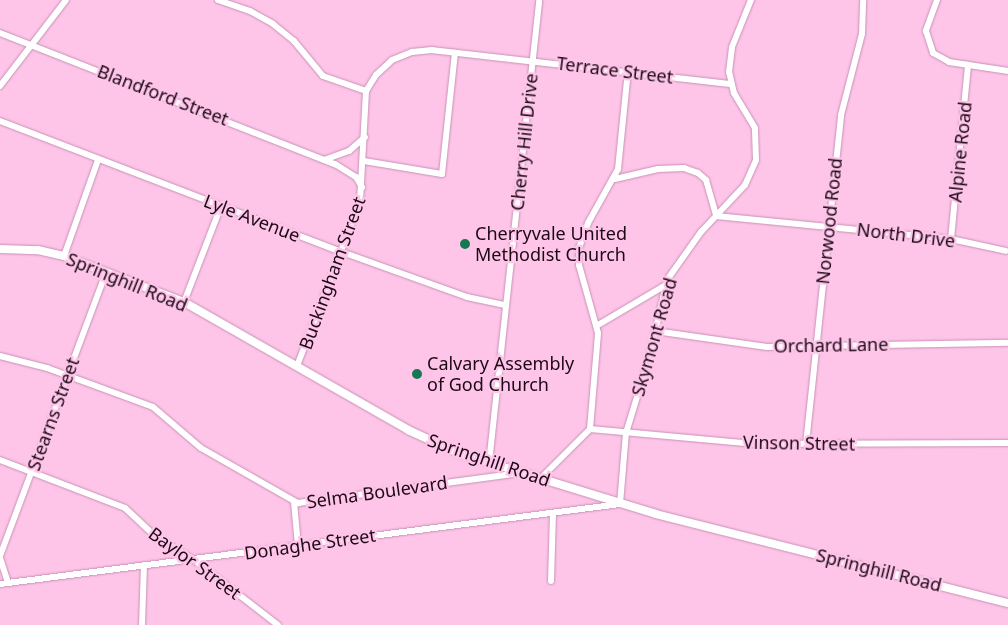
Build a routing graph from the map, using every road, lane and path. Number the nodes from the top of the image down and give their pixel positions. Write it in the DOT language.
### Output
graph roads {
  1 [pos="66,0"];
  2 [pos="218,0"];
  3 [pos="539,0"];
  4 [pos="750,0"];
  5 [pos="863,0"];
  6 [pos="936,0"];
  7 [pos="0,33"];
  8 [pos="32,46"];
  9 [pos="455,53"];
  10 [pos="533,61"];
  11 [pos="968,65"];
  12 [pos="1008,70"];
  13 [pos="628,71"];
  14 [pos="731,84"];
  15 [pos="0,86"];
  16 [pos="366,90"];
  17 [pos="0,121"];
  18 [pos="365,137"];
  19 [pos="98,160"];
  20 [pos="324,160"];
  21 [pos="364,161"];
  22 [pos="616,179"];
  23 [pos="363,188"];
  24 [pos="221,206"];
  25 [pos="716,216"];
  26 [pos="827,226"];
  27 [pos="951,240"];
  28 [pos="0,249"];
  29 [pos="1006,251"];
  30 [pos="342,252"];
  31 [pos="64,256"];
  32 [pos="106,272"];
  33 [pos="664,286"];
  34 [pos="184,302"];
  35 [pos="506,305"];
  36 [pos="598,324"];
  37 [pos="655,331"];
  38 [pos="1008,343"];
  39 [pos="816,344"];
  40 [pos="0,356"];
  41 [pos="298,366"];
  42 [pos="67,376"];
  43 [pos="590,429"];
  44 [pos="626,433"];
  45 [pos="1008,443"];
  46 [pos="806,444"];
  47 [pos="0,460"];
  48 [pos="489,463"];
  49 [pos="31,472"];
  50 [pos="522,472"];
  51 [pos="540,479"];
  52 [pos="294,502"];
  53 [pos="620,504"];
  54 [pos="553,514"];
  55 [pos="298,546"];
  56 [pos="0,553"];
  57 [pos="194,560"];
  58 [pos="144,565"];
  59 [pos="552,580"];
  60 [pos="8,583"];
  61 [pos="0,584"];
  62 [pos="1008,603"];
  63 [pos="142,625"];
  64 [pos="278,625"];
  1 -- 8 [label="street"];
  2 -- 16 [label="street"];
  3 -- 10 [label="street, Cherry Hill Drive"];
  4 -- 14 [label="street, Skymont Road"];
  5 -- 26 [label="street, Norwood Road"];
  6 -- 11 [label="street"];
  7 -- 8 [label="street, Blandford Street"];
  8 -- 15 [label="street"];
  8 -- 20 [label="street, Blandford Street"];
  9 -- 10 [label="street, Terrace Street"];
  9 -- 16 [label="street, Terrace Street"];
  9 -- 21 [label="street"];
  10 -- 13 [label="street, Terrace Street"];
  10 -- 35 [label="street, Cherry Hill Drive"];
  11 -- 12 [label="street"];
  11 -- 27 [label="street, Alpine Road"];
  13 -- 14 [label="street, Terrace Street"];
  13 -- 22 [label="street"];
  14 -- 25 [label="street, Skymont Road"];
  16 -- 18 [label="street, Buckingham Street"];
  17 -- 19 [label="street, Lyle Avenue"];
  18 -- 20 [label="street"];
  18 -- 21 [label="street, Buckingham Street"];
  19 -- 24 [label="street, Lyle Avenue"];
  19 -- 31 [label="street"];
  20 -- 23 [label="street, Blandford Street"];
  21 -- 23 [label="street, Buckingham Street"];
  22 -- 25 [label="street"];
  22 -- 36 [label="street"];
  23 -- 30 [label="street, Buckingham Street"];
  24 -- 30 [label="street, Lyle Avenue"];
  24 -- 34 [label="street"];
  25 -- 26 [label="street, North Drive"];
  25 -- 33 [label="street, Skymont Road"];
  26 -- 27 [label="street, North Drive"];
  26 -- 39 [label="street, Norwood Road"];
  27 -- 29 [label="street, North Drive"];
  28 -- 31 [label="street, Springhill Road"];
  30 -- 35 [label="street, Lyle Avenue"];
  30 -- 41 [label="street, Buckingham Street"];
  31 -- 32 [label="street, Springhill Road"];
  32 -- 34 [label="street, Springhill Road"];
  32 -- 42 [label="street, Stearns Street"];
  33 -- 36 [label="street"];
  33 -- 37 [label="street, Skymont Road"];
  34 -- 41 [label="street, Springhill Road"];
  35 -- 48 [label="street, Cherry Hill Drive"];
  36 -- 43 [label="street"];
  37 -- 39 [label="street, Orchard Lane"];
  37 -- 44 [label="street, Skymont Road"];
  38 -- 39 [label="street, Orchard Lane"];
  39 -- 46 [label="street, Norwood Road"];
  40 -- 42 [label="street, Selma Boulevard"];
  41 -- 48 [label="street, Springhill Road"];
  42 -- 49 [label="street, Stearns Street"];
  42 -- 52 [label="street, Selma Boulevard"];
  43 -- 44 [label="street, Vinson Street"];
  43 -- 51 [label="street"];
  44 -- 46 [label="street, Vinson Street"];
  44 -- 53 [label="street, Skymont Road"];
  45 -- 46 [label="street, Vinson Street"];
  47 -- 49 [label="street, Baylor Street"];
  48 -- 50 [label="street, Springhill Road"];
  49 -- 56 [label="street, Stearns Street"];
  49 -- 57 [label="street, Baylor Street"];
  50 -- 51 [label="street, Springhill Road"];
  50 -- 52 [label="street, Selma Boulevard"];
  51 -- 53 [label="street, Springhill Road"];
  52 -- 55 [label="street"];
  53 -- 54 [label="street, Donaghe Street"];
  53 -- 62 [label="street, Springhill Road"];
  54 -- 55 [label="street, Donaghe Street"];
  54 -- 59 [label="street"];
  55 -- 57 [label="street, Donaghe Street"];
  56 -- 60 [label="street, Stearns Street"];
  57 -- 58 [label="street, Donaghe Street"];
  57 -- 64 [label="street, Baylor Street"];
  58 -- 60 [label="street, Donaghe Street"];
  58 -- 63 [label="street"];
  60 -- 61 [label="street, Donaghe Street"];
}
